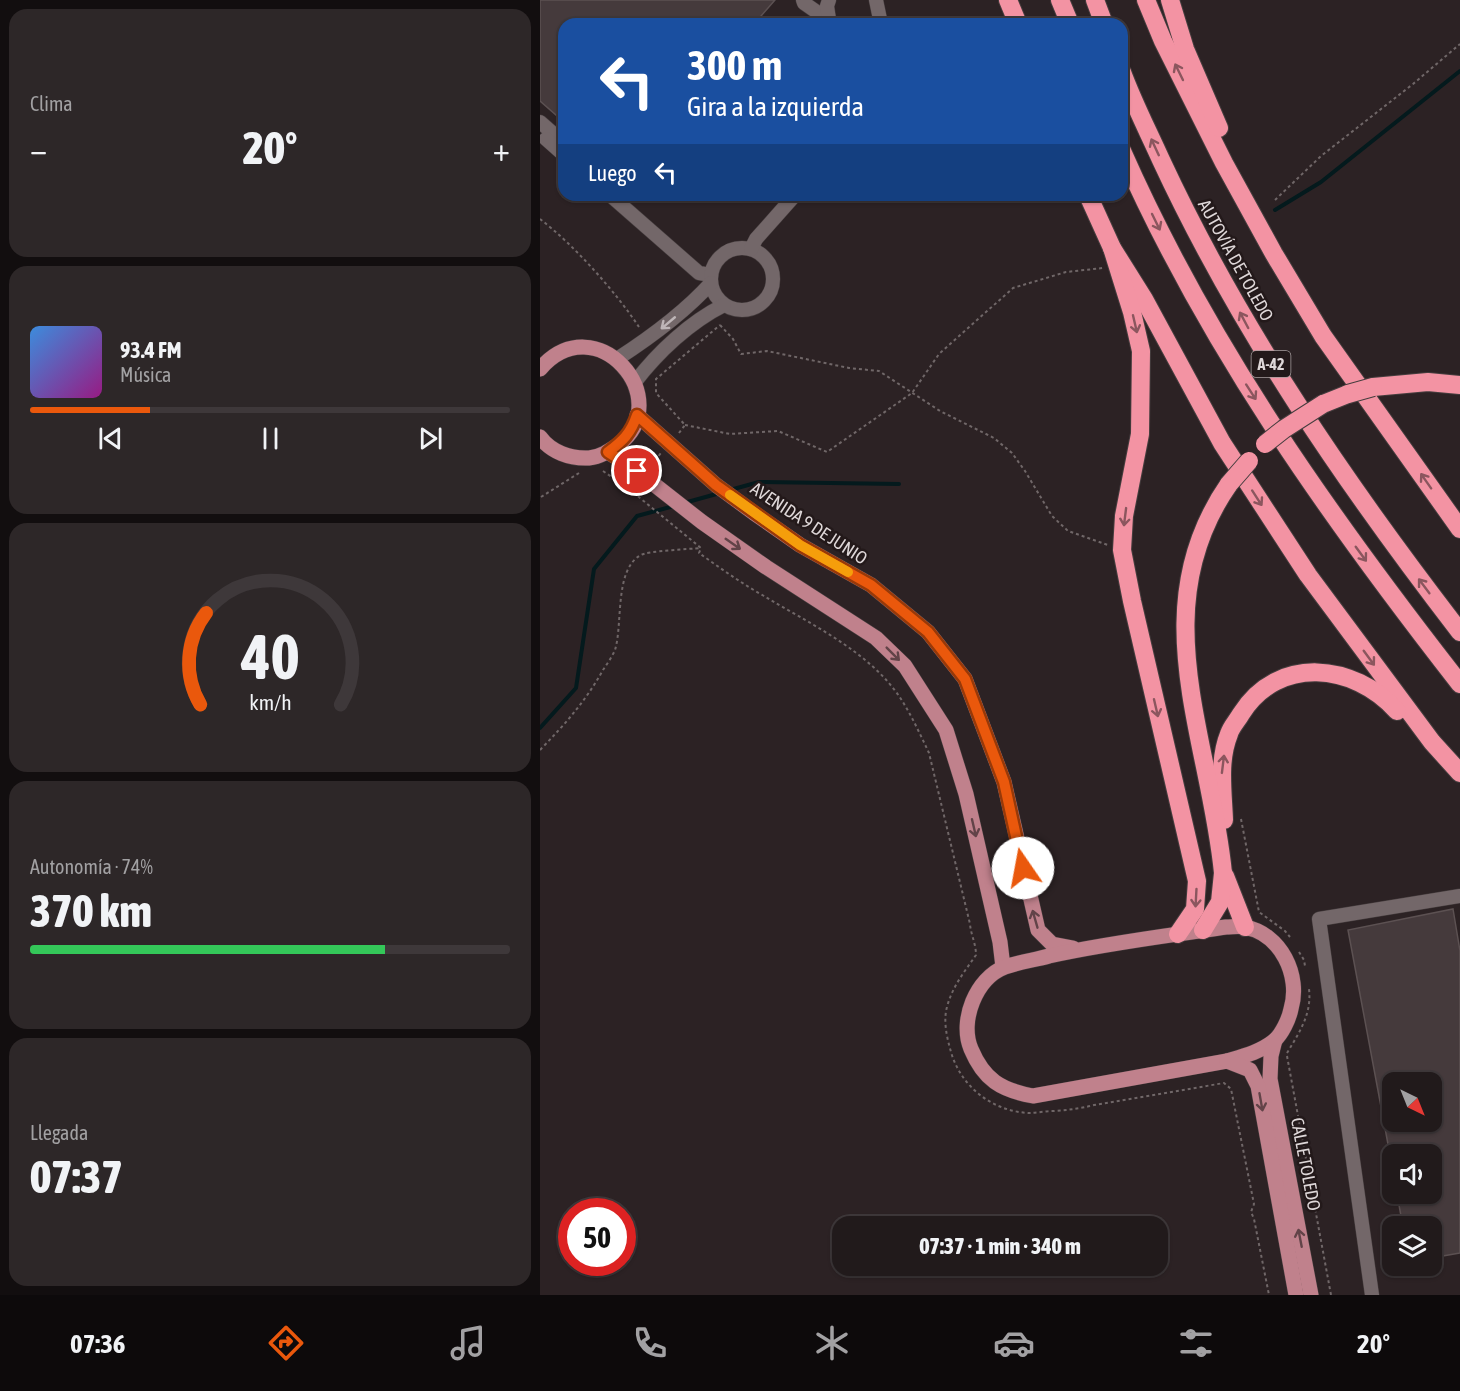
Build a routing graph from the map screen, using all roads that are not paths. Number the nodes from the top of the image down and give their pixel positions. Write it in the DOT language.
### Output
graph roads {
  1 [pos="803,0"];
  2 [pos="829,0"];
  3 [pos="876,0"];
  4 [pos="1010,0"];
  5 [pos="1060,0"];
  6 [pos="1095,0"];
  7 [pos="1146,0"];
  8 [pos="1170,0"];
  9 [pos="826,18"];
  10 [pos="830,18"];
  11 [pos="880,18"];
  12 [pos="1016,18"];
  13 [pos="1068,18"];
  14 [pos="1102,18"];
  15 [pos="1128,85"];
  16 [pos="540,122"];
  17 [pos="540,134"];
  18 [pos="558,138"];
  19 [pos="558,150"];
  20 [pos="1128,163"];
  21 [pos="617,201"];
  22 [pos="631,201"];
  23 [pos="790,201"];
  24 [pos="1091,201"];
  25 [pos="1112,248"];
  26 [pos="751,249"];
  27 [pos="1274,254"];
  28 [pos="712,274"];
  29 [pos="724,305"];
  30 [pos="617,359"];
  31 [pos="540,369"];
  32 [pos="635,382"];
  33 [pos="1460,385"];
  34 [pos="637,415"];
  35 [pos="540,437"];
  36 [pos="608,452"];
  37 [pos="1460,529"];
  38 [pos="1460,632"];
  39 [pos="1460,684"];
  40 [pos="1432,742"];
  41 [pos="1460,773"];
  42 [pos="1223,868"];
  43 [pos="1460,896"];
  44 [pos="1245,927"];
  45 [pos="1203,930"];
  46 [pos="1178,934"];
  47 [pos="1079,950"];
  48 [pos="1003,968"];
  49 [pos="1275,1040"];
  50 [pos="1227,1061"];
  51 [pos="1296,1295"];
  52 [pos="1311,1295"];
  53 [pos="1372,1295"];
  1 -- 9 [label="street"];
  2 -- 10 [label="street"];
  3 -- 11 [label="street"];
  4 -- 12 [label="highway"];
  5 -- 13 [label="highway"];
  6 -- 14 [label="highway"];
  27 -- 7 [label="highway, one-way"];
  8 -- 27 [label="highway"];
  38 -- 15 [label="highway, AUTOVÍA DE TOLEDO / A-42, one-way"];
  16 -- 18 [label="street"];
  17 -- 19 [label="street"];
  20 -- 39 [label="highway, A-42, one-way"];
  21 -- 28 [label="street"];
  22 -- 28 [label="street"];
  23 -- 26 [label="street"];
  24 -- 25 [label="highway"];
  25 -- 40 [label="highway, one-way"];
  25 -- 46 [label="highway, one-way"];
  26 -- 28 [label="street"];
  26 -- 29 [label="street"];
  37 -- 27 [label="highway, one-way"];
  28 -- 29 [label="street"];
  28 -- 30 [label="street, one-way"];
  29 -- 32 [label="street"];
  30 -- 31 [label="main road"];
  30 -- 32 [label="main road"];
  32 -- 34 [label="main road"];
  33 -- 42 [label="highway, bridge"];
  34 -- 36 [label="main road"];
  47 -- 34 [label="main road, AVENIDA 9 DE JUNIO, one-way"];
  35 -- 36 [label="main road"];
  36 -- 48 [label="main road, one-way"];
  40 -- 41 [label="highway"];
  42 -- 40 [label="highway, one-way"];
  42 -- 44 [label="highway"];
  42 -- 45 [label="highway"];
  43 -- 53 [label="street"];
  44 -- 45 [label="main road"];
  44 -- 49 [label="main road"];
  45 -- 46 [label="main road"];
  46 -- 47 [label="main road"];
  47 -- 48 [label="main road"];
  48 -- 50 [label="main road"];
  49 -- 50 [label="main road"];
  52 -- 49 [label="main road, CALLE TOLEDO, one-way"];
  50 -- 51 [label="main road, CALLE TOLEDO, one-way"];
}
